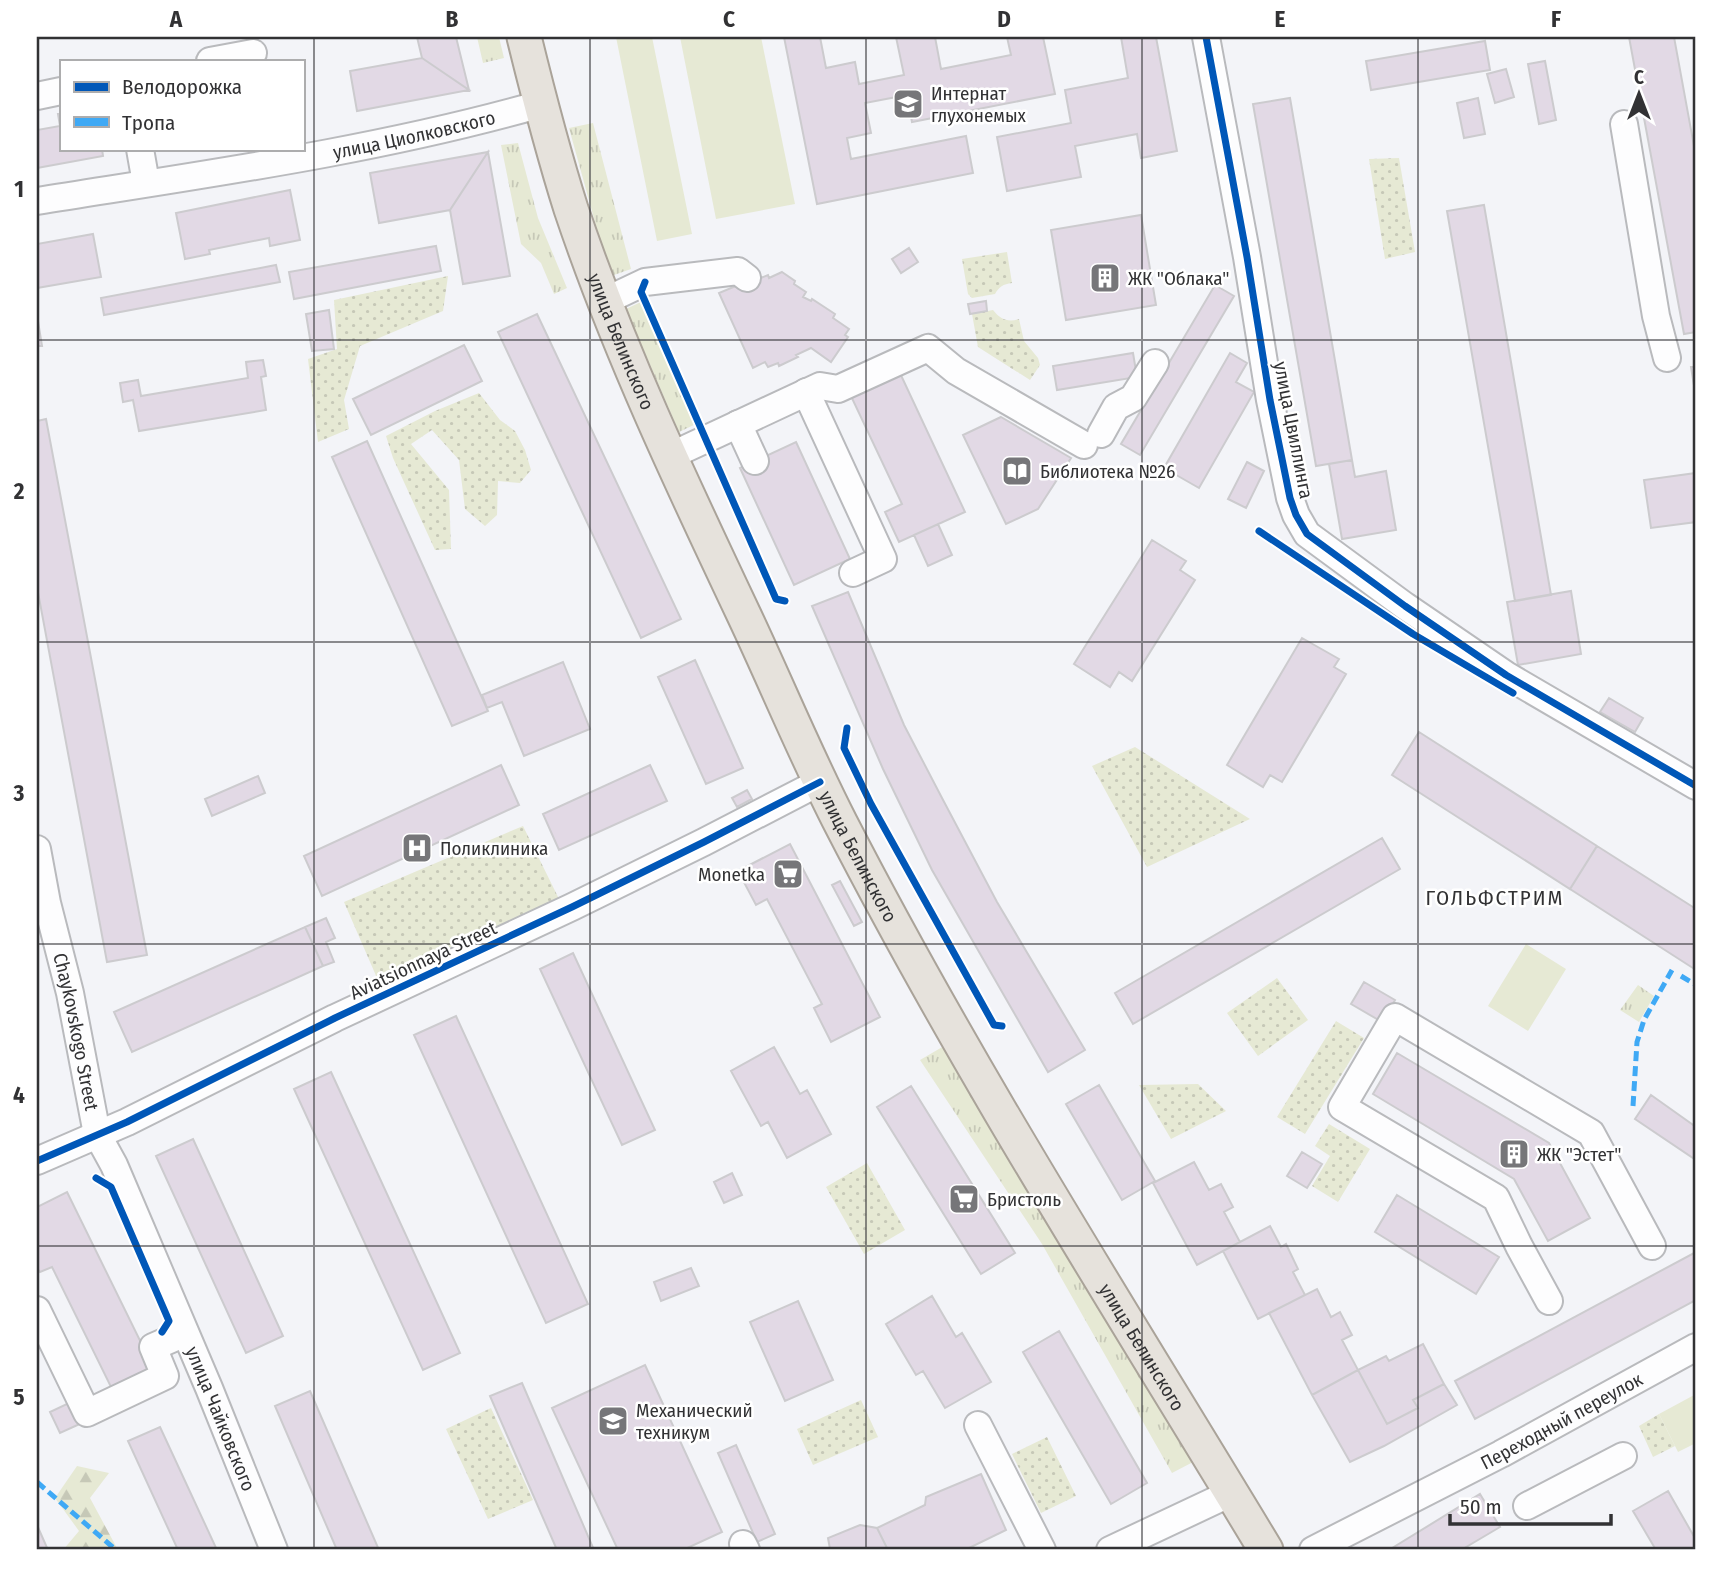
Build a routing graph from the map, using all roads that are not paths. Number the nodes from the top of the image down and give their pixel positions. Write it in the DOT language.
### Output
graph roads {
  1 [pos="524,37"];
  2 [pos="1206,37"];
  3 [pos="253,52"];
  4 [pos="215,60"];
  5 [pos="60,91"];
  6 [pos="37,96"];
  7 [pos="541,104"];
  8 [pos="1623,124"];
  9 [pos="140,150"];
  10 [pos="146,183"];
  11 [pos="37,201"];
  12 [pos="747,278"];
  13 [pos="605,301"];
  14 [pos="1667,358"];
  15 [pos="1155,363"];
  16 [pos="806,392"];
  17 [pos="738,424"];
  18 [pos="670,456"];
  19 [pos="755,461"];
  20 [pos="853,573"];
  21 [pos="820,782"];
  22 [pos="1696,786"];
  23 [pos="37,849"];
  24 [pos="42,903"];
  25 [pos="97,1134"];
  26 [pos="37,1161"];
  27 [pos="1651,1247"];
  28 [pos="1549,1301"];
  29 [pos="37,1310"];
  30 [pos="185,1333"];
  31 [pos="1696,1347"];
  32 [pos="978,1425"];
  33 [pos="1623,1456"];
  34 [pos="1231,1493"];
  35 [pos="1527,1506"];
  36 [pos="1126,1547"];
  37 [pos="274,1550"];
  38 [pos="1042,1550"];
  39 [pos="1266,1550"];
  40 [pos="1313,1550"];
  1 -- 7 [label="main road, улица Белинского"];
  2 -- 22 [label="street, улица Цвиллинга"];
  3 -- 4 [label="street"];
  5 -- 6 [label="street"];
  7 -- 10 [label="street, улица Циолковского"];
  7 -- 13 [label="main road, улица Белинского"];
  8 -- 14 [label="street"];
  9 -- 10 [label="street"];
  10 -- 11 [label="street, улица Циолковского"];
  12 -- 13 [label="street"];
  13 -- 18 [label="main road, улица Белинского"];
  15 -- 16 [label="street"];
  16 -- 17 [label="street"];
  16 -- 20 [label="street"];
  17 -- 18 [label="street"];
  17 -- 19 [label="street"];
  18 -- 21 [label="main road, улица Белинского"];
  21 -- 25 [label="street, Aviatsionnaya Street"];
  21 -- 34 [label="main road, улица Белинского"];
  23 -- 24 [label="street, Chaykovskogo Street"];
  24 -- 25 [label="street, Chaykovskogo Street"];
  25 -- 26 [label="street, Aviatsionnaya Street"];
  25 -- 30 [label="street, улица Чайковского"];
  27 -- 28 [label="street"];
  29 -- 30 [label="street"];
  30 -- 37 [label="street, улица Чайковского"];
  31 -- 40 [label="street, Переходный переулок"];
  32 -- 38 [label="street"];
  33 -- 35 [label="street"];
  34 -- 36 [label="street"];
  34 -- 39 [label="main road, улица Белинского"];
}
